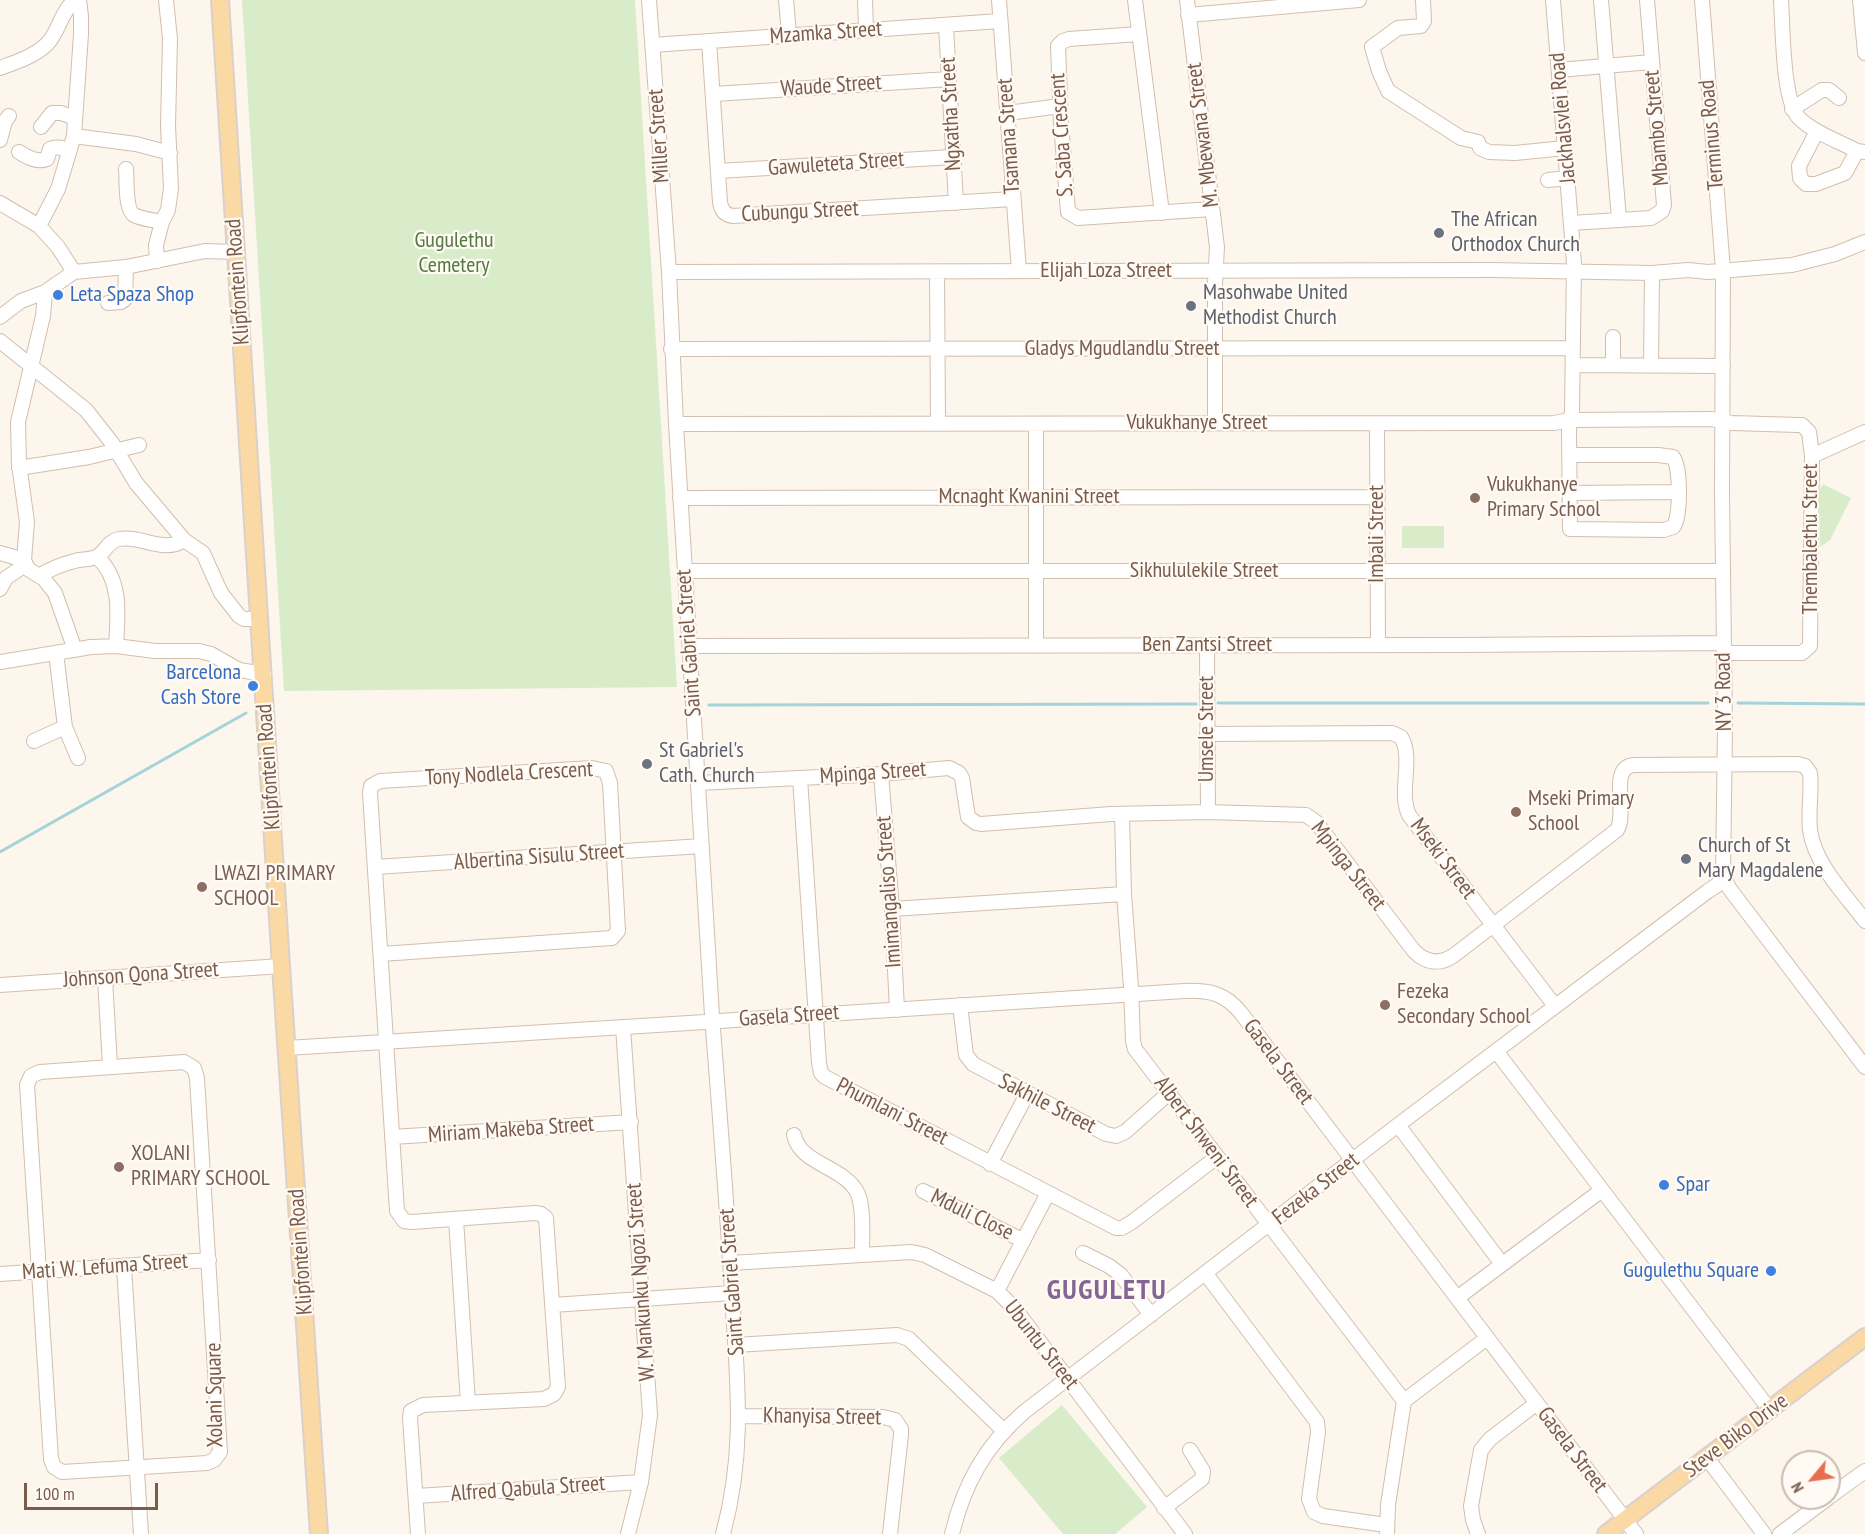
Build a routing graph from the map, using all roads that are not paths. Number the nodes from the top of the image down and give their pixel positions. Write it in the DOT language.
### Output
graph roads {
  1 [pos="77,0"];
  2 [pos="166,0"];
  3 [pos="220,0"];
  4 [pos="649,0"];
  5 [pos="786,0"];
  6 [pos="865,0"];
  7 [pos="999,0"];
  8 [pos="1135,0"];
  9 [pos="1186,0"];
  10 [pos="1359,0"];
  11 [pos="1423,0"];
  12 [pos="1553,0"];
  13 [pos="1601,0"];
  14 [pos="1647,0"];
  15 [pos="1702,0"];
  16 [pos="1781,0"];
  17 [pos="1860,0"];
  18 [pos="1258,4"];
  19 [pos="1188,15"];
  20 [pos="1000,21"];
  21 [pos="946,26"];
  22 [pos="866,30"];
  23 [pos="789,34"];
  24 [pos="1139,34"];
  25 [pos="709,41"];
  26 [pos="652,45"];
  27 [pos="1865,53"];
  28 [pos="1651,62"];
  29 [pos="1607,66"];
  30 [pos="0,68"];
  31 [pos="1559,70"];
  32 [pos="949,79"];
  33 [pos="714,94"];
  34 [pos="1839,98"];
  35 [pos="1060,106"];
  36 [pos="1792,109"];
  37 [pos="1008,113"];
  38 [pos="9,116"];
  39 [pos="75,118"];
  40 [pos="42,127"];
  41 [pos="1817,131"];
  42 [pos="74,136"];
  43 [pos="0,140"];
  44 [pos="1565,148"];
  45 [pos="69,151"];
  46 [pos="19,152"];
  47 [pos="1861,152"];
  48 [pos="170,153"];
  49 [pos="953,157"];
  50 [pos="126,169"];
  51 [pos="718,171"];
  52 [pos="1568,178"];
  53 [pos="1548,180"];
  54 [pos="1013,199"];
  55 [pos="0,203"];
  56 [pos="956,203"];
  57 [pos="1212,209"];
  58 [pos="1161,213"];
  59 [pos="1619,219"];
  60 [pos="162,222"];
  61 [pos="1571,223"];
  62 [pos="39,226"];
  63 [pos="1865,242"];
  64 [pos="236,252"];
  65 [pos="157,261"];
  66 [pos="126,267"];
  67 [pos="1723,270"];
  68 [pos="1216,271"];
  69 [pos="74,272"];
  70 [pos="669,272"];
  71 [pos="937,272"];
  72 [pos="1019,272"];
  73 [pos="1573,272"];
  74 [pos="1652,273"];
  75 [pos="45,292"];
  76 [pos="108,303"];
  77 [pos="0,317"];
  78 [pos="1613,337"];
  79 [pos="0,341"];
  80 [pos="1572,348"];
  81 [pos="671,349"];
  82 [pos="938,349"];
  83 [pos="1214,349"];
  84 [pos="31,365"];
  85 [pos="1573,365"];
  86 [pos="1613,365"];
  87 [pos="1651,365"];
  88 [pos="1723,366"];
  89 [pos="1570,420"];
  90 [pos="1723,420"];
  91 [pos="938,423"];
  92 [pos="1215,423"];
  93 [pos="676,424"];
  94 [pos="1036,424"];
  95 [pos="1377,424"];
  96 [pos="1865,432"];
  97 [pos="139,445"];
  98 [pos="116,450"];
  99 [pos="1569,455"];
  100 [pos="1812,456"];
  101 [pos="19,468"];
  102 [pos="1570,492"];
  103 [pos="1678,492"];
  104 [pos="1378,496"];
  105 [pos="1035,497"];
  106 [pos="680,498"];
  107 [pos="184,540"];
  108 [pos="0,553"];
  109 [pos="97,557"];
  110 [pos="24,562"];
  111 [pos="685,571"];
  112 [pos="1036,571"];
  113 [pos="1377,571"];
  114 [pos="1723,571"];
  115 [pos="40,575"];
  116 [pos="0,590"];
  117 [pos="260,620"];
  118 [pos="1207,645"];
  119 [pos="1377,645"];
  120 [pos="116,646"];
  121 [pos="690,646"];
  122 [pos="1036,646"];
  123 [pos="1724,648"];
  124 [pos="75,650"];
  125 [pos="56,653"];
  126 [pos="0,662"];
  127 [pos="264,674"];
  128 [pos="65,727"];
  129 [pos="1207,734"];
  130 [pos="34,741"];
  131 [pos="78,758"];
  132 [pos="1725,765"];
  133 [pos="881,774"];
  134 [pos="800,777"];
  135 [pos="698,783"];
  136 [pos="1208,812"];
  137 [pos="1122,814"];
  138 [pos="702,846"];
  139 [pos="613,852"];
  140 [pos="375,867"];
  141 [pos="1725,880"];
  142 [pos="1124,894"];
  143 [pos="892,909"];
  144 [pos="1865,921"];
  145 [pos="1494,925"];
  146 [pos="381,954"];
  147 [pos="281,966"];
  148 [pos="105,978"];
  149 [pos="0,985"];
  150 [pos="1131,994"];
  151 [pos="960,1005"];
  152 [pos="1555,1006"];
  153 [pos="897,1010"];
  154 [pos="815,1015"];
  155 [pos="712,1022"];
  156 [pos="623,1027"];
  157 [pos="386,1042"];
  158 [pos="287,1048"];
  159 [pos="1496,1051"];
  160 [pos="1863,1060"];
  161 [pos="110,1066"];
  162 [pos="1169,1093"];
  163 [pos="1027,1094"];
  164 [pos="631,1122"];
  165 [pos="1398,1125"];
  166 [pos="794,1135"];
  167 [pos="392,1137"];
  168 [pos="1217,1157"];
  169 [pos="1352,1161"];
  170 [pos="990,1164"];
  171 [pos="1602,1190"];
  172 [pos="923,1191"];
  173 [pos="1048,1193"];
  174 [pos="456,1220"];
  175 [pos="1270,1225"];
  176 [pos="1022,1240"];
  177 [pos="1083,1253"];
  178 [pos="862,1254"];
  179 [pos="209,1260"];
  180 [pos="731,1263"];
  181 [pos="1502,1264"];
  182 [pos="124,1267"];
  183 [pos="39,1271"];
  184 [pos="0,1274"];
  185 [pos="1206,1274"];
  186 [pos="997,1291"];
  187 [pos="732,1293"];
  188 [pos="1457,1298"];
  189 [pos="642,1299"];
  190 [pos="552,1305"];
  191 [pos="1150,1315"];
  192 [pos="1865,1337"];
  193 [pos="1487,1338"];
  194 [pos="736,1345"];
  195 [pos="1068,1379"];
  196 [pos="1404,1401"];
  197 [pos="468,1403"];
  198 [pos="1537,1404"];
  199 [pos="1770,1410"];
  200 [pos="739,1416"];
  201 [pos="1003,1430"];
  202 [pos="1190,1450"];
  203 [pos="1707,1458"];
  204 [pos="137,1467"];
  205 [pos="1865,1471"];
  206 [pos="641,1482"];
  207 [pos="1841,1489"];
  208 [pos="416,1496"];
  209 [pos="1164,1508"];
  210 [pos="1812,1510"];
  211 [pos="1625,1520"];
  212 [pos="1387,1530"];
  213 [pos="141,1534"];
  214 [pos="319,1534"];
  215 [pos="418,1534"];
  216 [pos="628,1534"];
  217 [pos="723,1534"];
  218 [pos="890,1534"];
  219 [pos="952,1534"];
  220 [pos="1185,1534"];
  221 [pos="1478,1534"];
  222 [pos="1606,1534"];
  223 [pos="1636,1534"];
  224 [pos="1764,1534"];
  225 [pos="1780,1534"];
  1 -- 30 [label="street"];
  1 -- 39 [label="street"];
  2 -- 48 [label="street"];
  3 -- 64 [label="main road, Klipfontein Road"];
  4 -- 26 [label="street, Miller Street"];
  5 -- 23 [label="street"];
  6 -- 22 [label="street"];
  7 -- 20 [label="street, Tsamana Street"];
  8 -- 24 [label="street"];
  9 -- 19 [label="street, M. Mbewana Street"];
  10 -- 18 [label="street"];
  11 -- 44 [label="street"];
  12 -- 31 [label="street, Jackhalsvlei Road"];
  13 -- 29 [label="street, Mbambo Street"];
  14 -- 28 [label="street, Mbambo Street"];
  15 -- 67 [label="street, Terminus Road"];
  16 -- 36 [label="street"];
  17 -- 27 [label="street"];
  18 -- 19 [label="street"];
  19 -- 57 [label="street, M. Mbewana Street"];
  20 -- 21 [label="street, Mzamka Street"];
  20 -- 37 [label="street, Tsamana Street"];
  21 -- 22 [label="street, Mzamka Street"];
  21 -- 32 [label="street, Ngxatha Street"];
  22 -- 23 [label="street, Mzamka Street"];
  23 -- 25 [label="street, Mzamka Street"];
  24 -- 35 [label="street, S. Saba Crescent"];
  24 -- 58 [label="street"];
  25 -- 26 [label="street, Mzamka Street"];
  25 -- 33 [label="street, Cubungu Street"];
  26 -- 70 [label="street, Miller Street"];
  28 -- 29 [label="street"];
  28 -- 59 [label="street, Mbambo Street"];
  29 -- 31 [label="street"];
  29 -- 59 [label="street, Mbambo Street"];
  31 -- 44 [label="street, Jackhalsvlei Road"];
  32 -- 33 [label="street, Waude Street"];
  32 -- 49 [label="street, Ngxatha Street"];
  33 -- 51 [label="street, Cubungu Street"];
  34 -- 36 [label="street"];
  35 -- 37 [label="street"];
  35 -- 58 [label="street, S. Saba Crescent"];
  36 -- 41 [label="street"];
  37 -- 54 [label="street, Tsamana Street"];
  38 -- 43 [label="street"];
  39 -- 40 [label="street"];
  39 -- 42 [label="street"];
  41 -- 47 [label="street"];
  41 -- 47 [label="street"];
  42 -- 45 [label="street"];
  42 -- 48 [label="street"];
  44 -- 52 [label="street, Jackhalsvlei Road"];
  45 -- 46 [label="street"];
  45 -- 62 [label="street"];
  48 -- 60 [label="street"];
  49 -- 51 [label="street, Gawuleteta Street"];
  49 -- 56 [label="street, Ngxatha Street"];
  50 -- 60 [label="street"];
  51 -- 56 [label="street, Cubungu Street"];
  52 -- 53 [label="street"];
  52 -- 61 [label="street, Jackhalsvlei Road"];
  54 -- 56 [label="street, Cubungu Street"];
  54 -- 72 [label="street, Tsamana Street"];
  55 -- 62 [label="street"];
  57 -- 58 [label="street, S. Saba Crescent"];
  57 -- 68 [label="street, M. Mbewana Street"];
  59 -- 61 [label="street, Mbambo Street"];
  60 -- 65 [label="street"];
  61 -- 73 [label="street, Jackhalsvlei Road"];
  62 -- 69 [label="street"];
  63 -- 67 [label="street, Elijah Loza Street"];
  64 -- 65 [label="street"];
  64 -- 117 [label="main road, Klipfontein Road"];
  65 -- 66 [label="street"];
  66 -- 69 [label="street"];
  66 -- 76 [label="street"];
  67 -- 74 [label="street, Elijah Loza Street"];
  67 -- 88 [label="street, NY 3 Road"];
  68 -- 72 [label="street, Elijah Loza Street"];
  68 -- 73 [label="street, Elijah Loza Street"];
  68 -- 83 [label="street, M. Mbewana Street"];
  69 -- 75 [label="street"];
  70 -- 71 [label="street, Elijah Loza Street"];
  70 -- 81 [label="street, Saint Gabriel Street"];
  71 -- 72 [label="street, Elijah Loza Street"];
  71 -- 82 [label="street"];
  73 -- 74 [label="street, Elijah Loza Street"];
  73 -- 80 [label="street"];
  74 -- 87 [label="street"];
  75 -- 77 [label="street"];
  75 -- 84 [label="street"];
  78 -- 86 [label="street"];
  79 -- 84 [label="street"];
  80 -- 83 [label="street, Gladys Mgudlandlu Street"];
  80 -- 85 [label="street"];
  81 -- 82 [label="street, Gladys Mgudlandlu Street"];
  81 -- 93 [label="street, Saint Gabriel Street"];
  82 -- 83 [label="street, Gladys Mgudlandlu Street"];
  82 -- 91 [label="street"];
  83 -- 92 [label="street, M. Mbewana Street"];
  84 -- 98 [label="street"];
  84 -- 101 [label="street"];
  85 -- 86 [label="street"];
  85 -- 89 [label="street"];
  86 -- 87 [label="street"];
  87 -- 88 [label="street"];
  88 -- 90 [label="street, NY 3 Road"];
  89 -- 90 [label="street, Thembalethu Street"];
  89 -- 95 [label="street, Vukukhanye Street"];
  89 -- 99 [label="street"];
  90 -- 100 [label="street, Thembalethu Street"];
  90 -- 114 [label="street, NY 3 Road"];
  91 -- 93 [label="street, Vukukhanye Street"];
  91 -- 94 [label="street, Vukukhanye Street"];
  92 -- 94 [label="street, Vukukhanye Street"];
  92 -- 95 [label="street, Vukukhanye Street"];
  93 -- 106 [label="street, Saint Gabriel Street"];
  94 -- 105 [label="street"];
  95 -- 104 [label="street, Imbali Street"];
  96 -- 100 [label="street"];
  97 -- 98 [label="street"];
  98 -- 101 [label="street"];
  98 -- 107 [label="street"];
  99 -- 102 [label="street"];
  99 -- 103 [label="street"];
  100 -- 123 [label="street, Thembalethu Street"];
  101 -- 110 [label="street"];
  102 -- 103 [label="street"];
  102 -- 103 [label="street"];
  104 -- 105 [label="street, Mcnaght Kwanini Street"];
  104 -- 113 [label="street, Imbali Street"];
  105 -- 106 [label="street, Mcnaght Kwanini Street"];
  105 -- 112 [label="street"];
  106 -- 111 [label="street, Saint Gabriel Street"];
  107 -- 109 [label="street"];
  107 -- 117 [label="street"];
  108 -- 110 [label="street"];
  109 -- 115 [label="street"];
  109 -- 120 [label="street"];
  110 -- 115 [label="street"];
  110 -- 116 [label="street"];
  111 -- 112 [label="street, Sikhululekile Street"];
  111 -- 121 [label="street, Saint Gabriel Street"];
  112 -- 113 [label="street, Sikhululekile Street"];
  112 -- 122 [label="street"];
  113 -- 114 [label="street, Sikhululekile Street"];
  113 -- 119 [label="street, Imbali Street"];
  114 -- 123 [label="street, NY 3 Road"];
  115 -- 124 [label="street"];
  117 -- 127 [label="main road, Klipfontein Road"];
  118 -- 119 [label="street, Ben Zantsi Street"];
  118 -- 122 [label="street, Ben Zantsi Street"];
  118 -- 129 [label="street, Umsele Street"];
  119 -- 123 [label="street, Ben Zantsi Street"];
  120 -- 124 [label="street"];
  120 -- 127 [label="street"];
  121 -- 122 [label="street, Ben Zantsi Street"];
  121 -- 135 [label="street, Saint Gabriel Street"];
  123 -- 132 [label="street, NY 3 Road"];
  124 -- 125 [label="street"];
  125 -- 126 [label="street"];
  125 -- 128 [label="street"];
  127 -- 147 [label="main road, Klipfontein Road"];
  128 -- 130 [label="street"];
  128 -- 131 [label="street"];
  129 -- 136 [label="street, Umsele Street"];
  129 -- 145 [label="street, Mseki Street"];
  132 -- 141 [label="street, NY 3 Road"];
  132 -- 144 [label="street, Mpinga Street"];
  132 -- 145 [label="street, Mpinga Street"];
  133 -- 134 [label="street, Mpinga Street"];
  133 -- 137 [label="street, Mpinga Street"];
  133 -- 143 [label="street, Imimangaliso Street"];
  134 -- 135 [label="street, Mpinga Street"];
  134 -- 154 [label="street, Phumlani Street"];
  135 -- 138 [label="street, Saint Gabriel Street"];
  136 -- 137 [label="street, Mpinga Street"];
  136 -- 145 [label="street, Mpinga Street"];
  137 -- 142 [label="street, Albert Shweni Street"];
  138 -- 139 [label="street, Albertina Sisulu Street"];
  138 -- 155 [label="street, Saint Gabriel Street"];
  139 -- 140 [label="street, Albertina Sisulu Street"];
  139 -- 140 [label="street, Tony Nodlela Crescent"];
  139 -- 146 [label="street, Tony Nodlela Crescent"];
  140 -- 146 [label="street"];
  141 -- 152 [label="street, Fezeka Street"];
  141 -- 160 [label="street"];
  142 -- 143 [label="street"];
  142 -- 150 [label="street, Albert Shweni Street"];
  143 -- 153 [label="street, Imimangaliso Street"];
  145 -- 152 [label="street, Mseki Street"];
  146 -- 157 [label="street"];
  147 -- 148 [label="street, Johnson Qona Street"];
  147 -- 158 [label="main road, Klipfontein Road"];
  148 -- 149 [label="street, Johnson Qona Street"];
  148 -- 161 [label="street"];
  150 -- 151 [label="street, Gasela Street"];
  150 -- 162 [label="street, Albert Shweni Street"];
  150 -- 169 [label="street, Gasela Street"];
  151 -- 153 [label="street, Gasela Street"];
  151 -- 163 [label="street, Sakhile Street"];
  152 -- 159 [label="street, Fezeka Street"];
  153 -- 154 [label="street, Gasela Street"];
  154 -- 155 [label="street, Gasela Street"];
  154 -- 170 [label="street, Phumlani Street"];
  155 -- 156 [label="street, Gasela Street"];
  155 -- 180 [label="street, Saint Gabriel Street"];
  156 -- 157 [label="street, Gasela Street"];
  156 -- 164 [label="street, W. Mankunku Ngozi Street"];
  157 -- 158 [label="street, Gasela Street"];
  157 -- 167 [label="street"];
  158 -- 214 [label="main road, Klipfontein Road"];
  159 -- 165 [label="street, Fezeka Street"];
  159 -- 171 [label="street"];
  161 -- 179 [label="street, Xolani Square"];
  161 -- 183 [label="street, Xolani Square"];
  162 -- 163 [label="street, Sakhile Street"];
  162 -- 168 [label="street, Albert Shweni Street"];
  163 -- 170 [label="street"];
  164 -- 167 [label="street, Miriam Makeba Street"];
  164 -- 189 [label="street, W. Mankunku Ngozi Street"];
  165 -- 169 [label="street, Fezeka Street"];
  165 -- 181 [label="street"];
  166 -- 178 [label="street"];
  167 -- 174 [label="street"];
  168 -- 173 [label="street, Phumlani Street"];
  168 -- 175 [label="street, Albert Shweni Street"];
  169 -- 175 [label="street, Fezeka Street"];
  169 -- 188 [label="street, Gasela Street"];
  170 -- 173 [label="street, Phumlani Street"];
  171 -- 181 [label="street"];
  171 -- 199 [label="street"];
  172 -- 176 [label="street, Mduli Close"];
  173 -- 176 [label="street"];
  174 -- 190 [label="street"];
  174 -- 197 [label="street"];
  175 -- 185 [label="street, Fezeka Street"];
  175 -- 196 [label="street, Albert Shweni Street"];
  176 -- 186 [label="street"];
  177 -- 191 [label="street"];
  178 -- 180 [label="street, Ubuntu Street"];
  178 -- 186 [label="street, Ubuntu Street"];
  179 -- 182 [label="street, Mati W. Lefuma Street"];
  179 -- 204 [label="street, Xolani Square"];
  180 -- 187 [label="street, Saint Gabriel Street"];
  181 -- 188 [label="street"];
  182 -- 183 [label="street, Mati W. Lefuma Street"];
  182 -- 204 [label="street"];
  183 -- 184 [label="street, Mati W. Lefuma Street"];
  183 -- 204 [label="street, Xolani Square"];
  185 -- 191 [label="street, Fezeka Street"];
  185 -- 212 [label="street"];
  186 -- 195 [label="street, Ubuntu Street"];
  187 -- 189 [label="street"];
  187 -- 194 [label="street, Saint Gabriel Street"];
  188 -- 193 [label="street, Gasela Street"];
  189 -- 190 [label="street"];
  189 -- 206 [label="street, W. Mankunku Ngozi Street"];
  190 -- 197 [label="street"];
  191 -- 195 [label="street, Fezeka Street"];
  192 -- 199 [label="main road, Steve Biko Drive"];
  193 -- 196 [label="street"];
  193 -- 198 [label="street, Gasela Street"];
  194 -- 200 [label="street, Saint Gabriel Street"];
  194 -- 201 [label="street"];
  195 -- 201 [label="street, Fezeka Street"];
  195 -- 209 [label="street, Ubuntu Street"];
  196 -- 212 [label="street"];
  197 -- 208 [label="street"];
  198 -- 211 [label="street, Gasela Street"];
  198 -- 221 [label="street"];
  199 -- 203 [label="main road, Steve Biko Drive"];
  200 -- 217 [label="street, Saint Gabriel Street"];
  200 -- 218 [label="street, Khanyisa Street"];
  201 -- 219 [label="street, Fezeka Street"];
  202 -- 209 [label="street"];
  203 -- 211 [label="main road, Steve Biko Drive"];
  203 -- 224 [label="street"];
  204 -- 213 [label="street"];
  205 -- 207 [label="street"];
  206 -- 208 [label="street, Alfred Qabula Street"];
  206 -- 216 [label="street, W. Mankunku Ngozi Street"];
  208 -- 215 [label="street"];
  209 -- 220 [label="street, Ubuntu Street"];
  210 -- 225 [label="street"];
  211 -- 222 [label="main road, Steve Biko Drive"];
  211 -- 223 [label="street, Gasela Street"];
}
